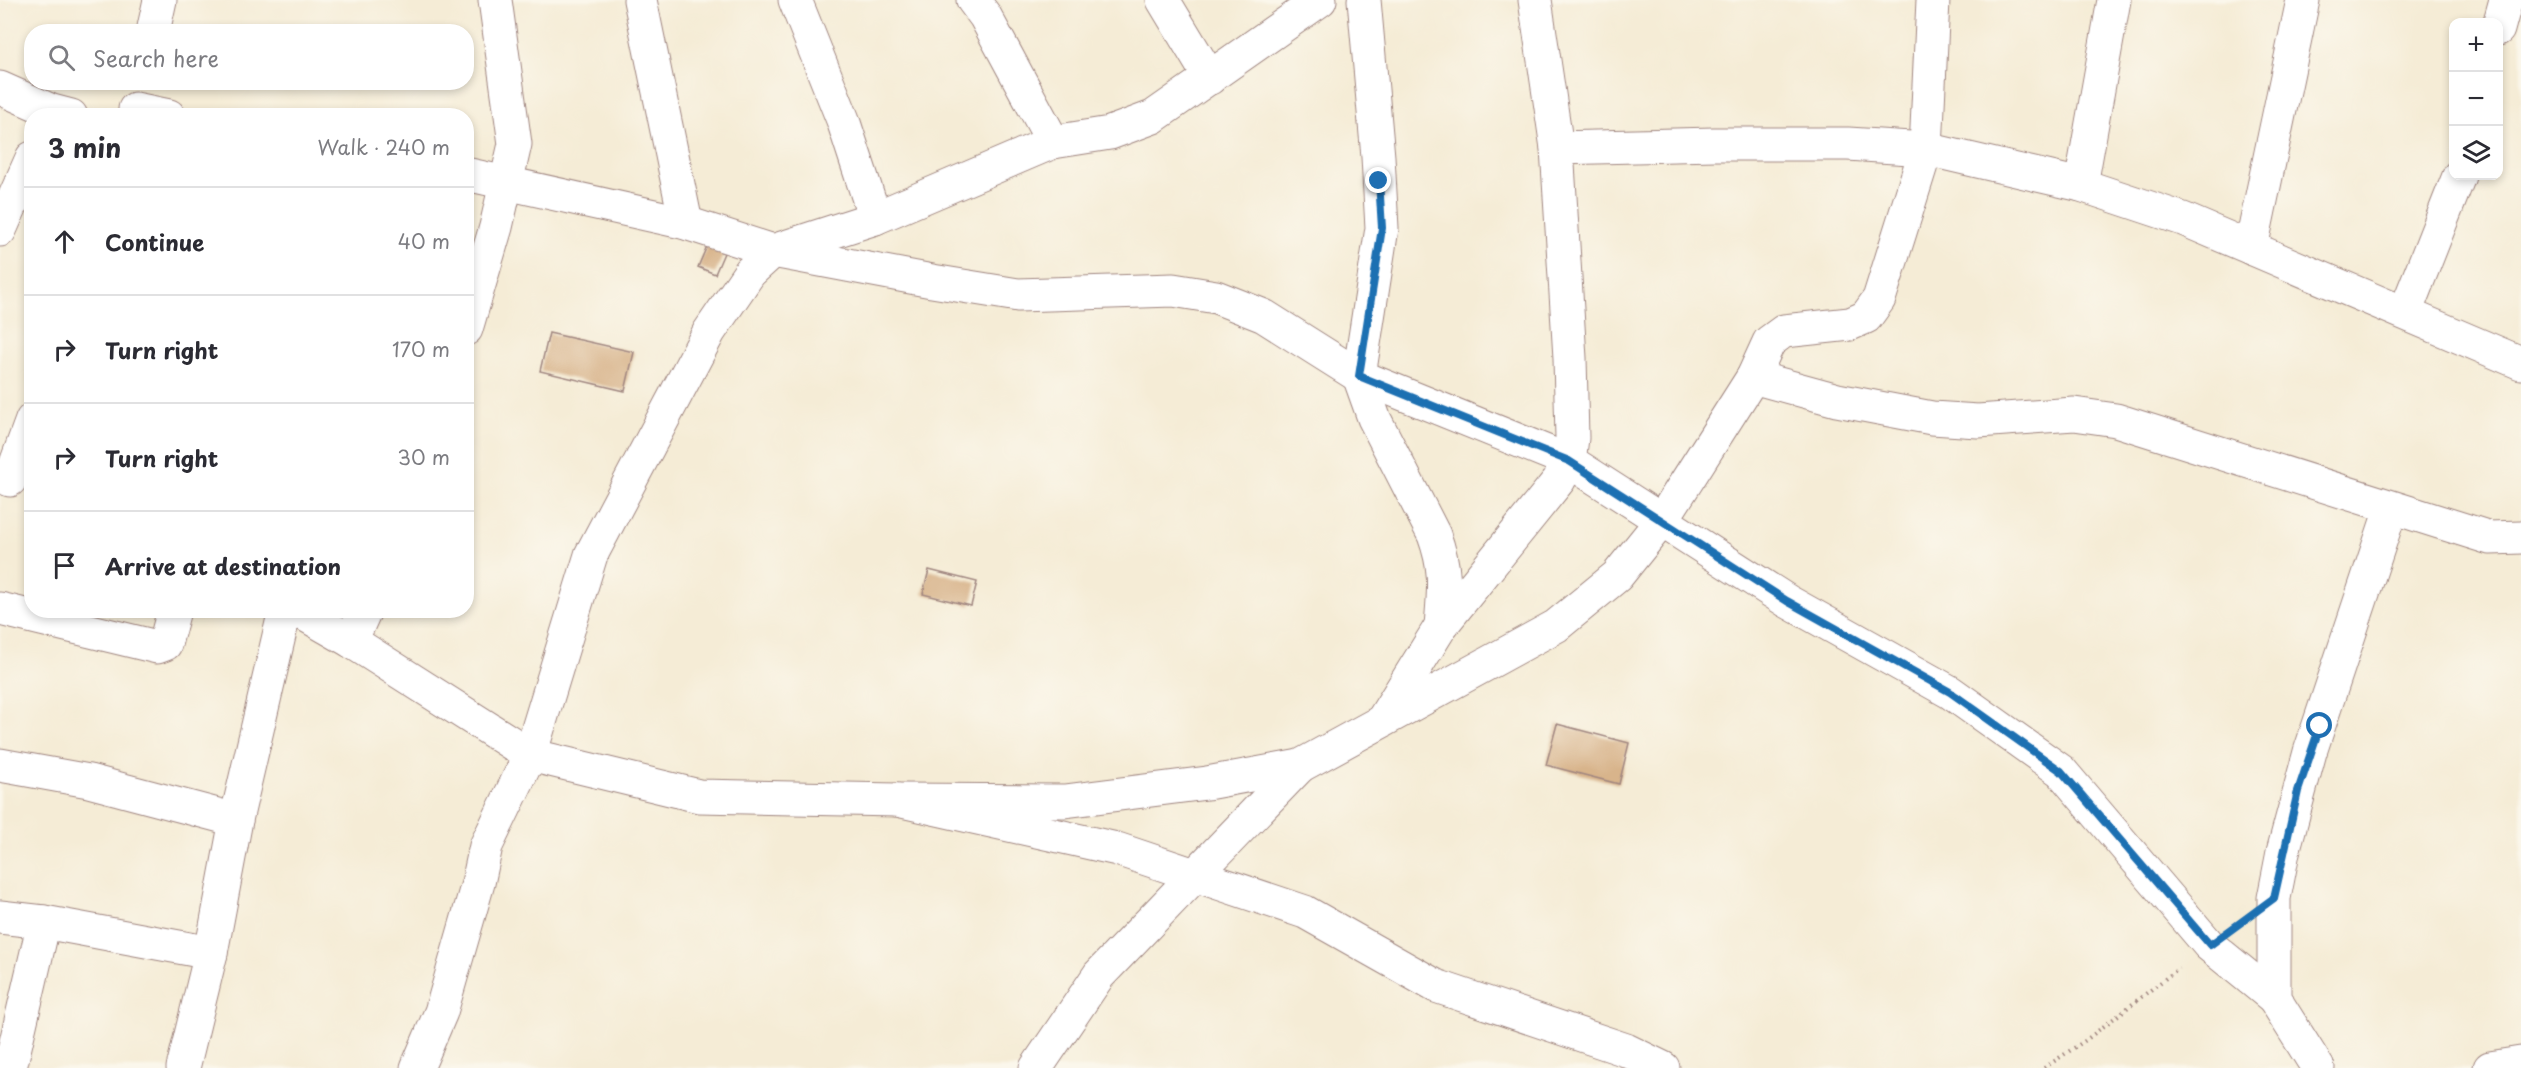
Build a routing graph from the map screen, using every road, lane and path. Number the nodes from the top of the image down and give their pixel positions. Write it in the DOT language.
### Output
graph roads {
  1 [pos="160,0"];
  2 [pos="495,0"];
  3 [pos="640,0"];
  4 [pos="795,0"];
  5 [pos="973,0"];
  6 [pos="1163,0"];
  7 [pos="1320,0"];
  8 [pos="1364,0"];
  9 [pos="1535,0"];
  10 [pos="1933,0"];
  11 [pos="2114,0"];
  12 [pos="2303,0"];
  13 [pos="2506,0"];
  14 [pos="2502,18"];
  15 [pos="155,24"];
  16 [pos="1210,78"];
  17 [pos="0,88"];
  18 [pos="136,102"];
  19 [pos="45,108"];
  20 [pos="150,108"];
  21 [pos="1053,142"];
  22 [pos="1557,148"];
  23 [pos="1926,149"];
  24 [pos="24,176"];
  25 [pos="474,176"];
  26 [pos="2457,180"];
  27 [pos="507,182"];
  28 [pos="2081,185"];
  29 [pos="875,218"];
  30 [pos="686,223"];
  31 [pos="0,230"];
  32 [pos="2251,248"];
  33 [pos="773,251"];
  34 [pos="474,300"];
  35 [pos="2405,313"];
  36 [pos="2521,363"];
  37 [pos="1359,376"];
  38 [pos="1753,377"];
  39 [pos="24,447"];
  40 [pos="1569,461"];
  41 [pos="14,481"];
  42 [pos="2391,509"];
  43 [pos="1662,520"];
  44 [pos="2521,537"];
  45 [pos="0,609"];
  46 [pos="24,615"];
  47 [pos="37,618"];
  48 [pos="172,618"];
  49 [pos="283,618"];
  50 [pos="311,618"];
  51 [pos="361,618"];
  52 [pos="1441,626"];
  53 [pos="351,641"];
  54 [pos="1384,718"];
  55 [pos="530,755"];
  56 [pos="0,765"];
  57 [pos="1300,766"];
  58 [pos="897,800"];
  59 [pos="236,820"];
  60 [pos="1197,876"];
  61 [pos="0,917"];
  62 [pos="44,921"];
  63 [pos="2210,945"];
  64 [pos="212,953"];
  65 [pos="2274,998"];
  66 [pos="2521,1063"];
  67 [pos="10,1068"];
  68 [pos="183,1068"];
  69 [pos="417,1068"];
  70 [pos="1036,1068"];
  71 [pos="1663,1068"];
  72 [pos="2044,1068"];
  73 [pos="2318,1068"];
  74 [pos="2490,1068"];
  1 -- 15 [label="street"];
  2 -- 27 [label="street"];
  3 -- 30 [label="street"];
  4 -- 29 [label="street"];
  5 -- 21 [label="street"];
  6 -- 16 [label="street"];
  7 -- 16 [label="street"];
  8 -- 37 [label="street"];
  9 -- 22 [label="street"];
  10 -- 23 [label="street"];
  11 -- 28 [label="street"];
  12 -- 32 [label="street"];
  13 -- 14 [label="street"];
  16 -- 21 [label="street"];
  17 -- 19 [label="street"];
  18 -- 20 [label="street"];
  21 -- 29 [label="street"];
  22 -- 23 [label="street"];
  22 -- 40 [label="street"];
  23 -- 28 [label="street"];
  23 -- 38 [label="street"];
  24 -- 31 [label="street"];
  25 -- 27 [label="street"];
  26 -- 35 [label="street"];
  27 -- 30 [label="street"];
  27 -- 34 [label="street"];
  28 -- 32 [label="street"];
  29 -- 33 [label="street"];
  30 -- 33 [label="street"];
  32 -- 35 [label="street"];
  33 -- 37 [label="street"];
  33 -- 55 [label="street"];
  35 -- 36 [label="street"];
  37 -- 40 [label="street"];
  37 -- 52 [label="street"];
  38 -- 42 [label="street"];
  38 -- 43 [label="street"];
  39 -- 41 [label="street"];
  40 -- 43 [label="street"];
  40 -- 52 [label="street"];
  42 -- 44 [label="street"];
  42 -- 65 [label="street"];
  43 -- 54 [label="street"];
  43 -- 63 [label="street"];
  45 -- 46 [label="street"];
  47 -- 48 [label="street"];
  49 -- 59 [label="street"];
  50 -- 53 [label="street"];
  51 -- 53 [label="street"];
  52 -- 54 [label="street"];
  53 -- 55 [label="street"];
  54 -- 57 [label="street"];
  55 -- 58 [label="street"];
  55 -- 69 [label="street"];
  56 -- 59 [label="street"];
  57 -- 58 [label="street"];
  57 -- 60 [label="street"];
  58 -- 60 [label="street"];
  59 -- 64 [label="street"];
  60 -- 70 [label="street"];
  60 -- 71 [label="street"];
  61 -- 62 [label="street"];
  62 -- 64 [label="street"];
  62 -- 67 [label="street"];
  63 -- 65 [label="street"];
  63 -- 72 [label="path"];
  64 -- 68 [label="street"];
  65 -- 73 [label="street"];
  66 -- 74 [label="street"];
}
